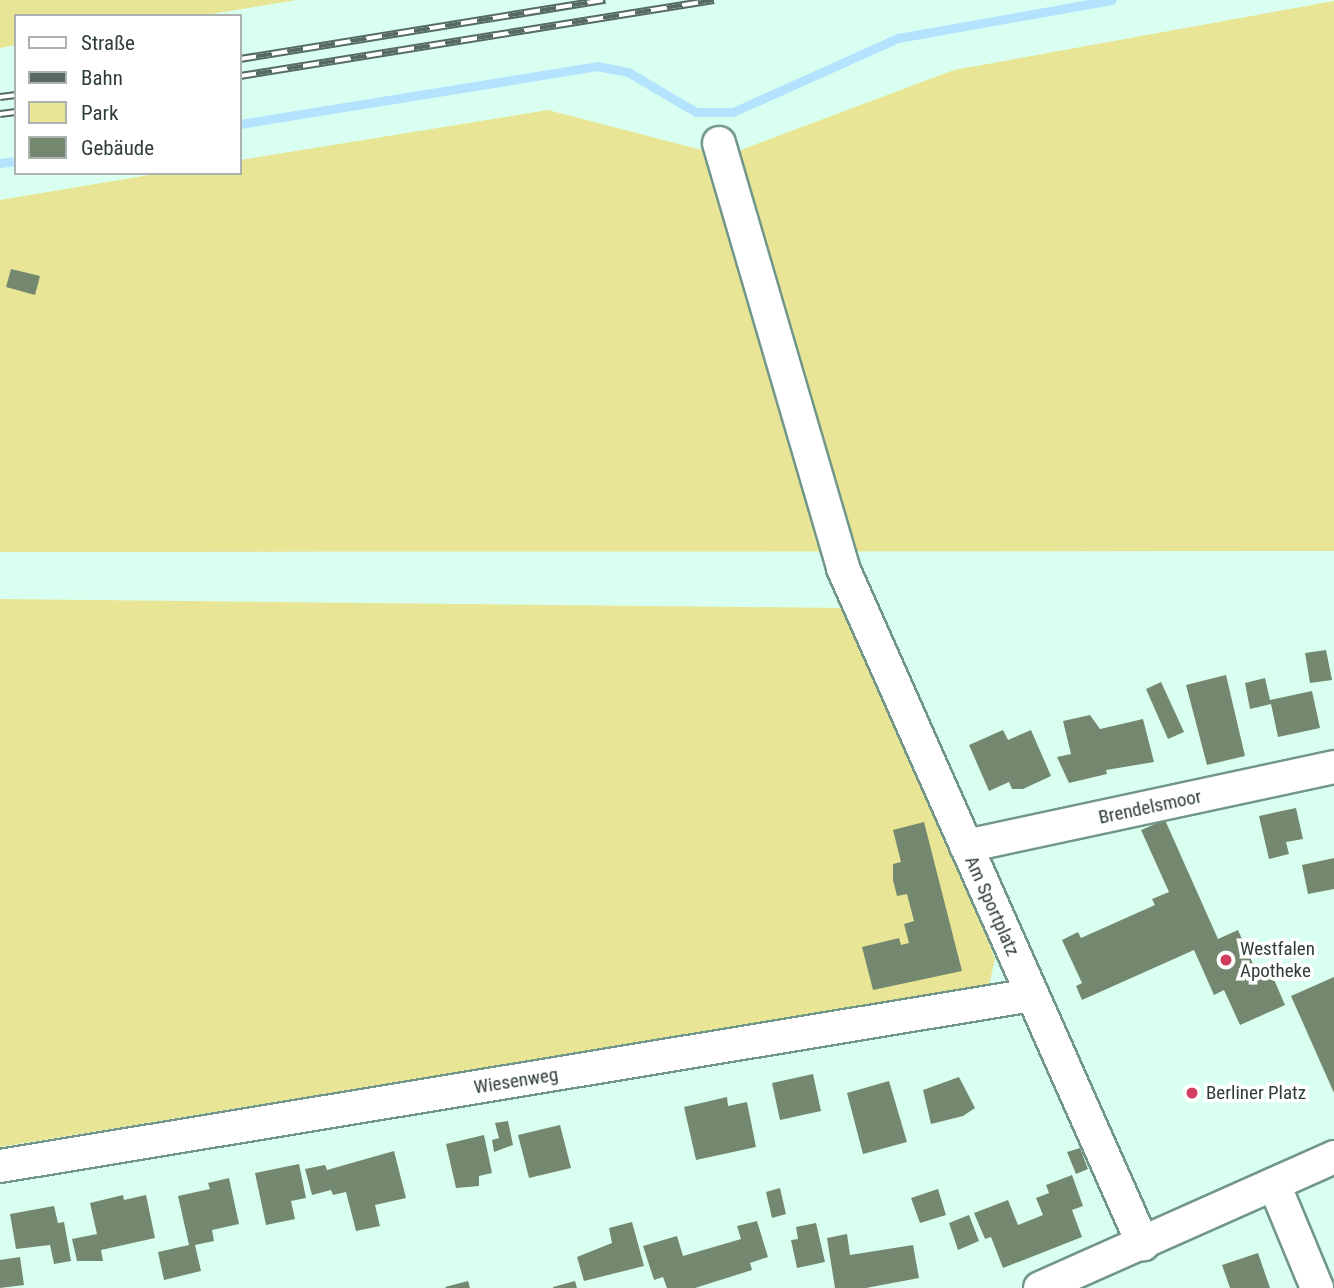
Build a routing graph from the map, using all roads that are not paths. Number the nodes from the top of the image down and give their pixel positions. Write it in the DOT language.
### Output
graph roads {
  1 [pos="719,143"];
  2 [pos="1334,767"];
  3 [pos="966,846"];
  4 [pos="1032,995"];
  5 [pos="1334,1157"];
  6 [pos="0,1166"];
  7 [pos="1274,1184"];
  8 [pos="1143,1244"];
  9 [pos="1040,1288"];
  10 [pos="1317,1288"];
  1 -- 3 [label="street, Am Sportplatz"];
  2 -- 3 [label="street, Brendelsmoor"];
  3 -- 4 [label="street, Am Sportplatz"];
  4 -- 6 [label="street, Wiesenweg"];
  4 -- 8 [label="street, Am Sportplatz"];
  5 -- 7 [label="street"];
  7 -- 8 [label="street"];
  7 -- 10 [label="street"];
  8 -- 9 [label="street"];
}
